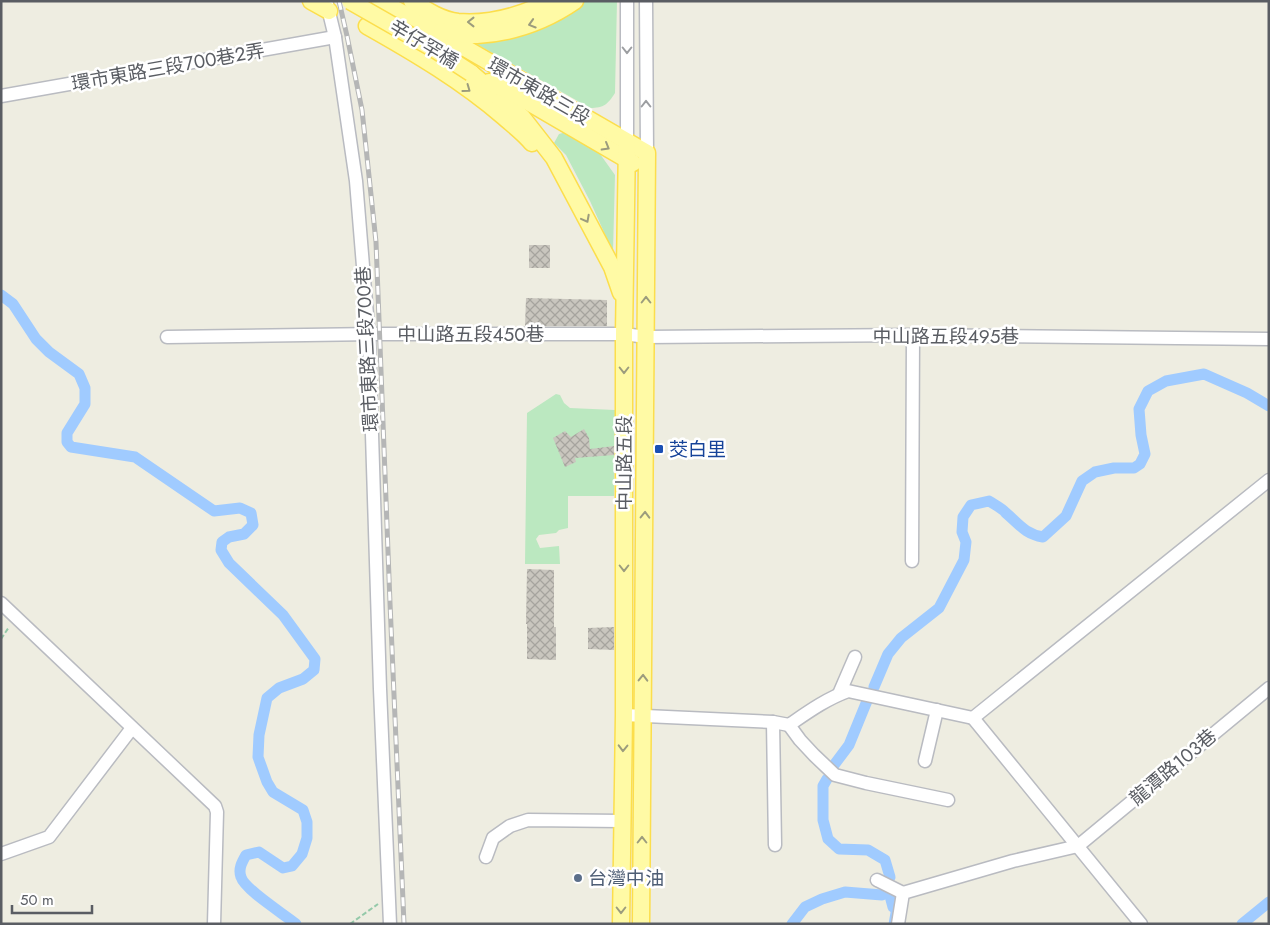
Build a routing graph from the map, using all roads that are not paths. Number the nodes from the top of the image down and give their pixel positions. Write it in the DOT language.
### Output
graph roads {
  1 [pos="311,1"];
  2 [pos="350,1"];
  3 [pos="364,1"];
  4 [pos="380,1"];
  5 [pos="412,1"];
  6 [pos="551,1"];
  7 [pos="575,1"];
  8 [pos="627,1"];
  9 [pos="646,1"];
  10 [pos="328,6"];
  11 [pos="367,26"];
  12 [pos="432,29"];
  13 [pos="336,37"];
  14 [pos="471,73"];
  15 [pos="1,96"];
  16 [pos="627,142"];
  17 [pos="647,153"];
  18 [pos="626,158"];
  19 [pos="646,170"];
  20 [pos="572,192"];
  21 [pos="625,304"];
  22 [pos="368,334"];
  23 [pos="624,334"];
  24 [pos="913,335"];
  25 [pos="167,337"];
  26 [pos="646,337"];
  27 [pos="1269,338"];
  28 [pos="1269,480"];
  29 [pos="912,562"];
  30 [pos="1,603"];
  31 [pos="855,657"];
  32 [pos="1269,688"];
  33 [pos="839,694"];
  34 [pos="937,710"];
  35 [pos="624,714"];
  36 [pos="643,716"];
  37 [pos="973,718"];
  38 [pos="773,722"];
  39 [pos="789,725"];
  40 [pos="132,728"];
  41 [pos="925,761"];
  42 [pos="948,800"];
  43 [pos="622,821"];
  44 [pos="775,845"];
  45 [pos="1078,846"];
  46 [pos="1,854"];
  47 [pos="486,858"];
  48 [pos="877,880"];
  49 [pos="903,893"];
  50 [pos="214,924"];
  51 [pos="390,924"];
  52 [pos="621,924"];
  53 [pos="641,924"];
  54 [pos="898,924"];
  55 [pos="1141,924"];
  1 -- 10 [label="main road"];
  2 -- 14 [label="main road, 辛仔罕橋, bridge"];
  3 -- 11 [label="street"];
  4 -- 12 [label="main road, 辛仔罕橋"];
  6 -- 5 [label="main road, one-way"];
  7 -- 12 [label="main road, one-way"];
  8 -- 16 [label="street, 中山路五段, one-way"];
  17 -- 9 [label="street, 中山路五段, one-way"];
  10 -- 13 [label="street, 環市東路三段700巷"];
  11 -- 20 [label="main road, one-way"];
  12 -- 16 [label="main road, 環市東路三段"];
  13 -- 15 [label="street, 環市東路三段700巷2弄"];
  13 -- 22 [label="street, 環市東路三段700巷"];
  14 -- 18 [label="main road, 環市東路三段, one-way"];
  14 -- 20 [label="main road"];
  16 -- 17 [label="main road, 環市東路三段"];
  16 -- 18 [label="main road, 中山路五段"];
  17 -- 19 [label="main road, 中山路五段"];
  18 -- 19 [label="main road, 環市東路三段"];
  18 -- 21 [label="main road, 中山路五段"];
  26 -- 19 [label="main road, 中山路五段, one-way"];
  20 -- 21 [label="main road, one-way"];
  21 -- 23 [label="main road, 中山路五段"];
  22 -- 23 [label="street, 中山路五段450巷"];
  22 -- 25 [label="street, 中山路五段450巷"];
  22 -- 51 [label="street, 環市東路三段700巷"];
  23 -- 26 [label="street, 中山路五段495巷"];
  23 -- 35 [label="main road, 中山路五段, one-way"];
  24 -- 26 [label="street, 中山路五段495巷"];
  24 -- 27 [label="street, 中山路五段495巷"];
  24 -- 29 [label="street"];
  36 -- 26 [label="main road, 中山路五段, one-way"];
  28 -- 37 [label="street"];
  30 -- 40 [label="street"];
  31 -- 33 [label="street"];
  32 -- 45 [label="street, 龍潭路103巷"];
  33 -- 34 [label="street"];
  33 -- 39 [label="street"];
  34 -- 37 [label="street"];
  34 -- 41 [label="street"];
  35 -- 36 [label="street"];
  35 -- 43 [label="main road, 中山路五段, one-way"];
  36 -- 38 [label="street"];
  53 -- 36 [label="main road, 中山路五段, one-way"];
  37 -- 45 [label="street"];
  38 -- 39 [label="street"];
  38 -- 44 [label="street"];
  39 -- 42 [label="street"];
  40 -- 46 [label="street"];
  40 -- 50 [label="street"];
  43 -- 47 [label="street"];
  43 -- 52 [label="main road, 中山路五段, one-way"];
  45 -- 49 [label="street, 龍潭路103巷"];
  45 -- 55 [label="street"];
  48 -- 49 [label="street"];
  49 -- 54 [label="street"];
}
